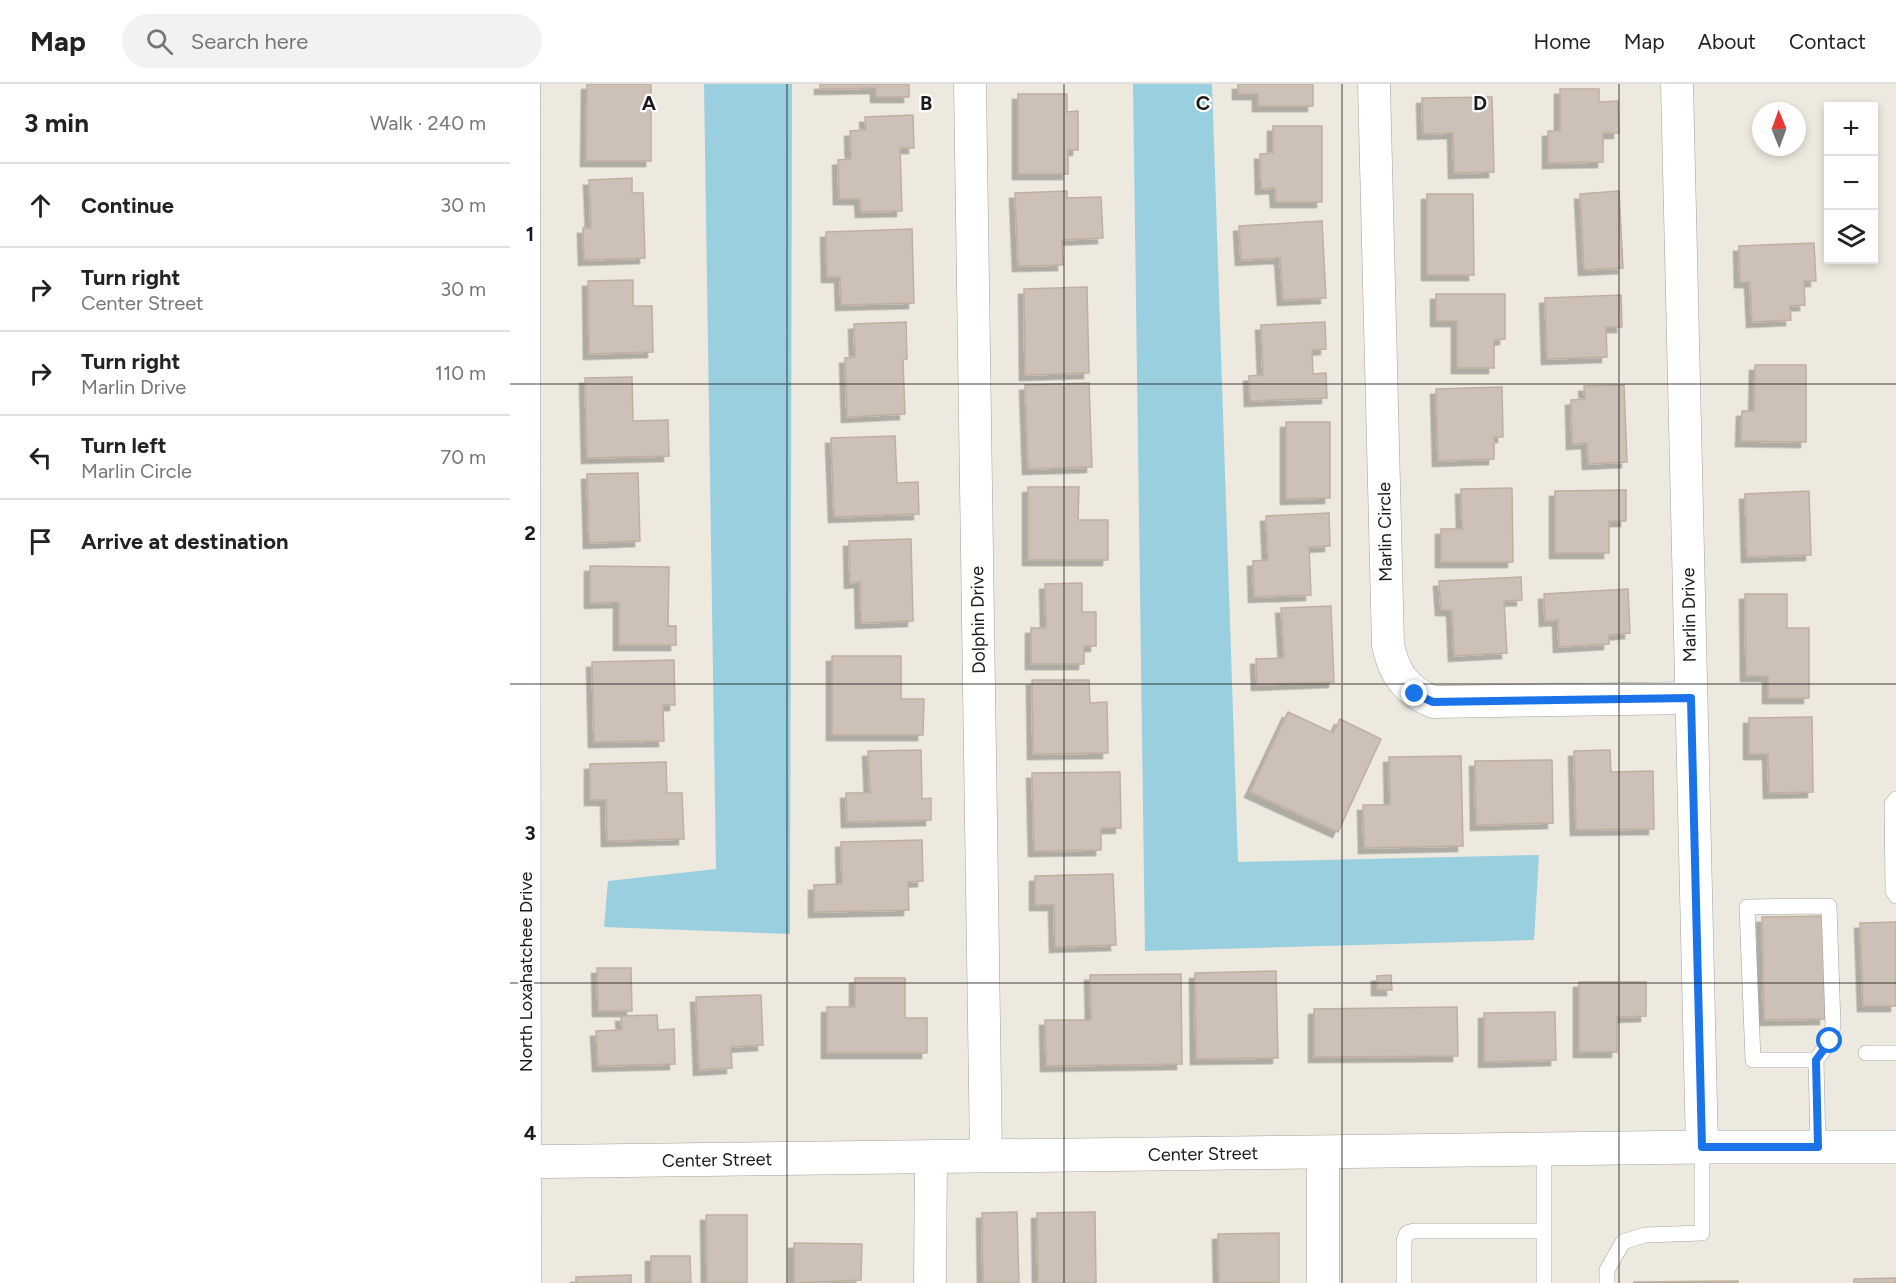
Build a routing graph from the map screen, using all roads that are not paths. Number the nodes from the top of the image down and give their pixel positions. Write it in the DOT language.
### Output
graph roads {
  1 [pos="524,84"];
  2 [pos="970,84"];
  3 [pos="1374,84"];
  4 [pos="1677,84"];
  5 [pos="1691,698"];
  6 [pos="1896,799"];
  7 [pos="1896,896"];
  8 [pos="1866,1053"];
  9 [pos="1896,1053"];
  10 [pos="1816,1060"];
  11 [pos="1702,1147"];
  12 [pos="1818,1147"];
  13 [pos="1896,1147"];
  14 [pos="1544,1149"];
  15 [pos="1323,1152"];
  16 [pos="986,1156"];
  17 [pos="931,1157"];
  18 [pos="518,1162"];
  19 [pos="1544,1231"];
  20 [pos="525,1283"];
  21 [pos="930,1283"];
  22 [pos="1323,1283"];
  23 [pos="1404,1283"];
  24 [pos="1544,1283"];
  25 [pos="1607,1283"];
  1 -- 18 [label="street, North Loxahatchee Drive"];
  2 -- 16 [label="street, Dolphin Drive"];
  3 -- 5 [label="street, Marlin Circle"];
  4 -- 5 [label="street, Marlin Drive"];
  5 -- 11 [label="street, Marlin Drive"];
  6 -- 7 [label="lane"];
  8 -- 9 [label="lane"];
  10 -- 10 [label="lane"];
  10 -- 12 [label="lane"];
  11 -- 12 [label="street, Center Street"];
  11 -- 14 [label="street, Center Street"];
  11 -- 25 [label="lane"];
  12 -- 13 [label="street, Center Street"];
  14 -- 15 [label="street, Center Street"];
  14 -- 19 [label="lane"];
  15 -- 16 [label="street, Center Street"];
  15 -- 22 [label="street"];
  16 -- 17 [label="street, Center Street"];
  17 -- 18 [label="street, Center Street"];
  17 -- 21 [label="street"];
  18 -- 20 [label="street, North Loxahatchee Drive"];
  19 -- 23 [label="lane"];
  19 -- 24 [label="lane"];
}
